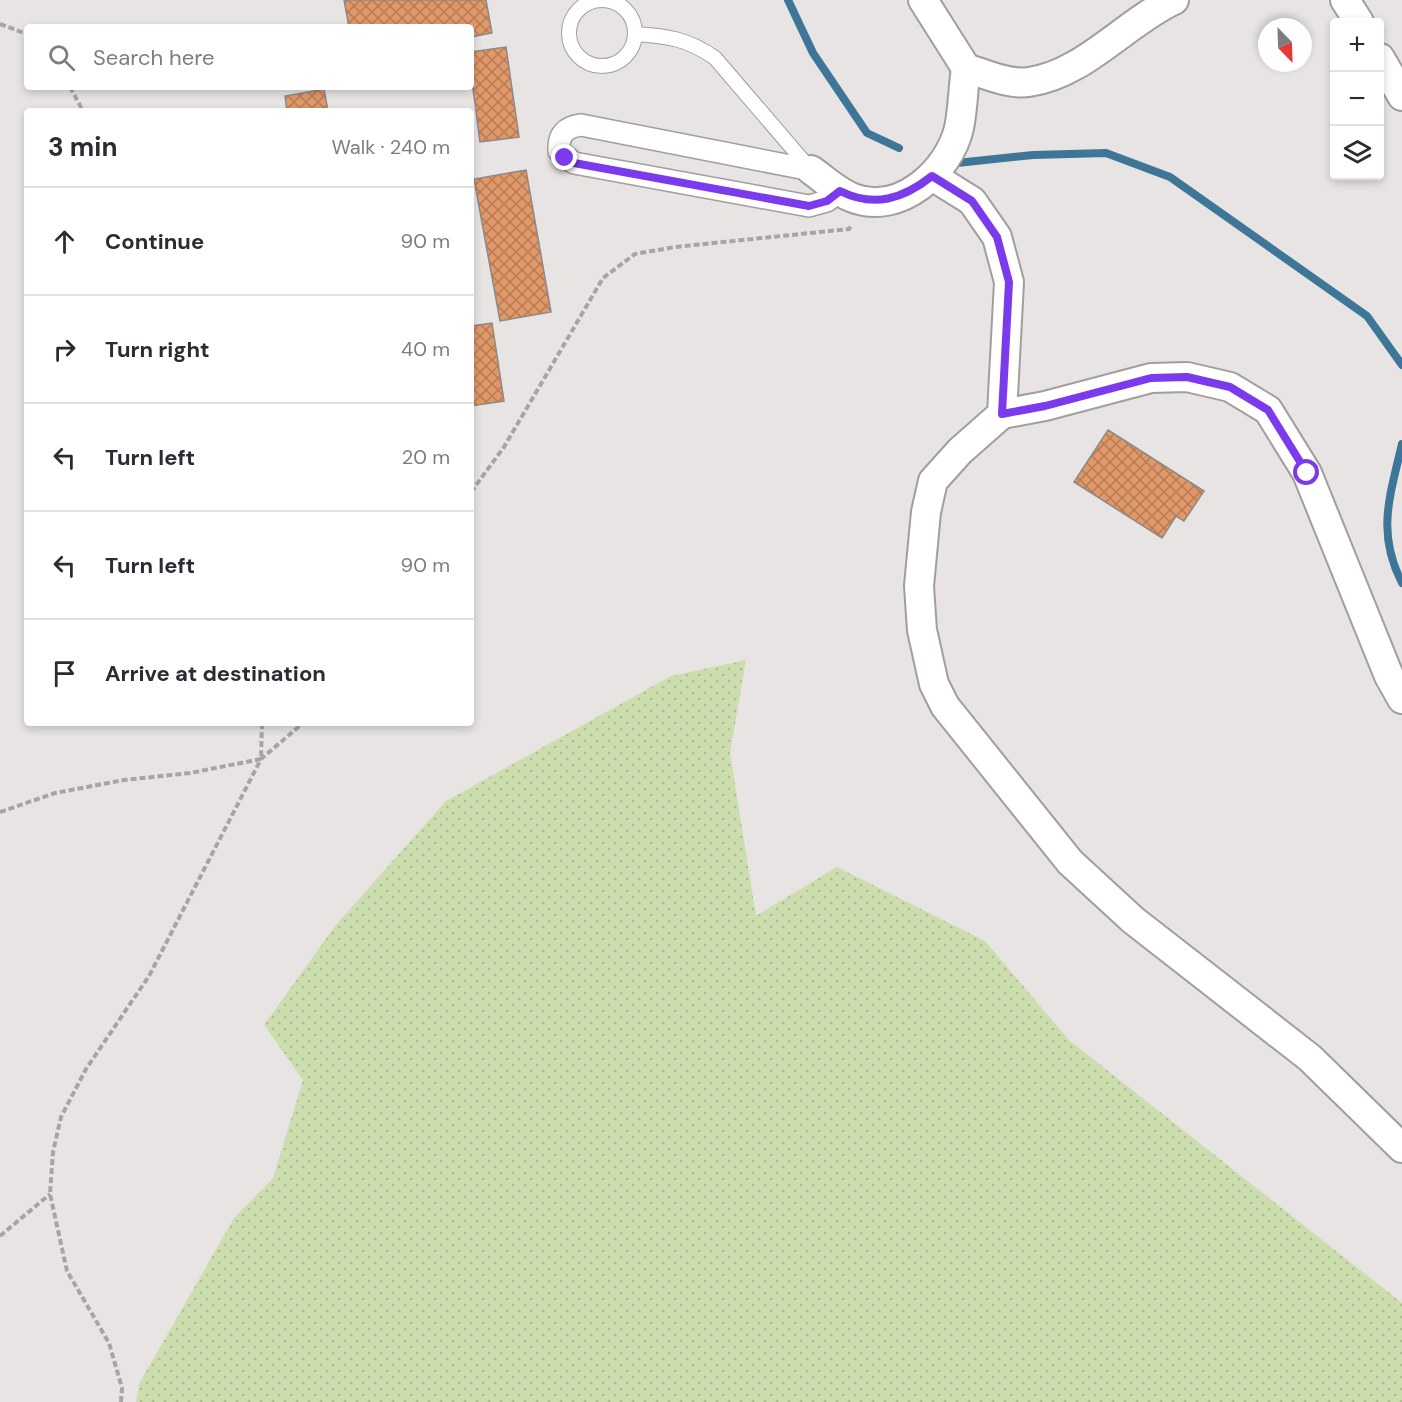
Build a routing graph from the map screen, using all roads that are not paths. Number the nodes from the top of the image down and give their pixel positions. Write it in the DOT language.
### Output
graph roads {
  1 [pos="923,0"];
  2 [pos="1174,0"];
  3 [pos="1345,0"];
  4 [pos="590,1"];
  5 [pos="1356,18"];
  6 [pos="635,34"];
  7 [pos="1384,65"];
  8 [pos="966,68"];
  9 [pos="1402,96"];
  10 [pos="811,170"];
  11 [pos="932,176"];
  12 [pos="840,191"];
  13 [pos="1002,414"];
  14 [pos="1402,699"];
  15 [pos="1402,1148"];
  1 -- 8 [label="street"];
  2 -- 8 [label="street"];
  3 -- 5 [label="street"];
  4 -- 6 [label="lane"];
  4 -- 6 [label="lane"];
  6 -- 10 [label="lane"];
  7 -- 9 [label="street"];
  8 -- 11 [label="street"];
  10 -- 12 [label="street"];
  10 -- 12 [label="street"];
  11 -- 12 [label="street"];
  11 -- 13 [label="street"];
  13 -- 14 [label="street"];
  13 -- 15 [label="street"];
}
